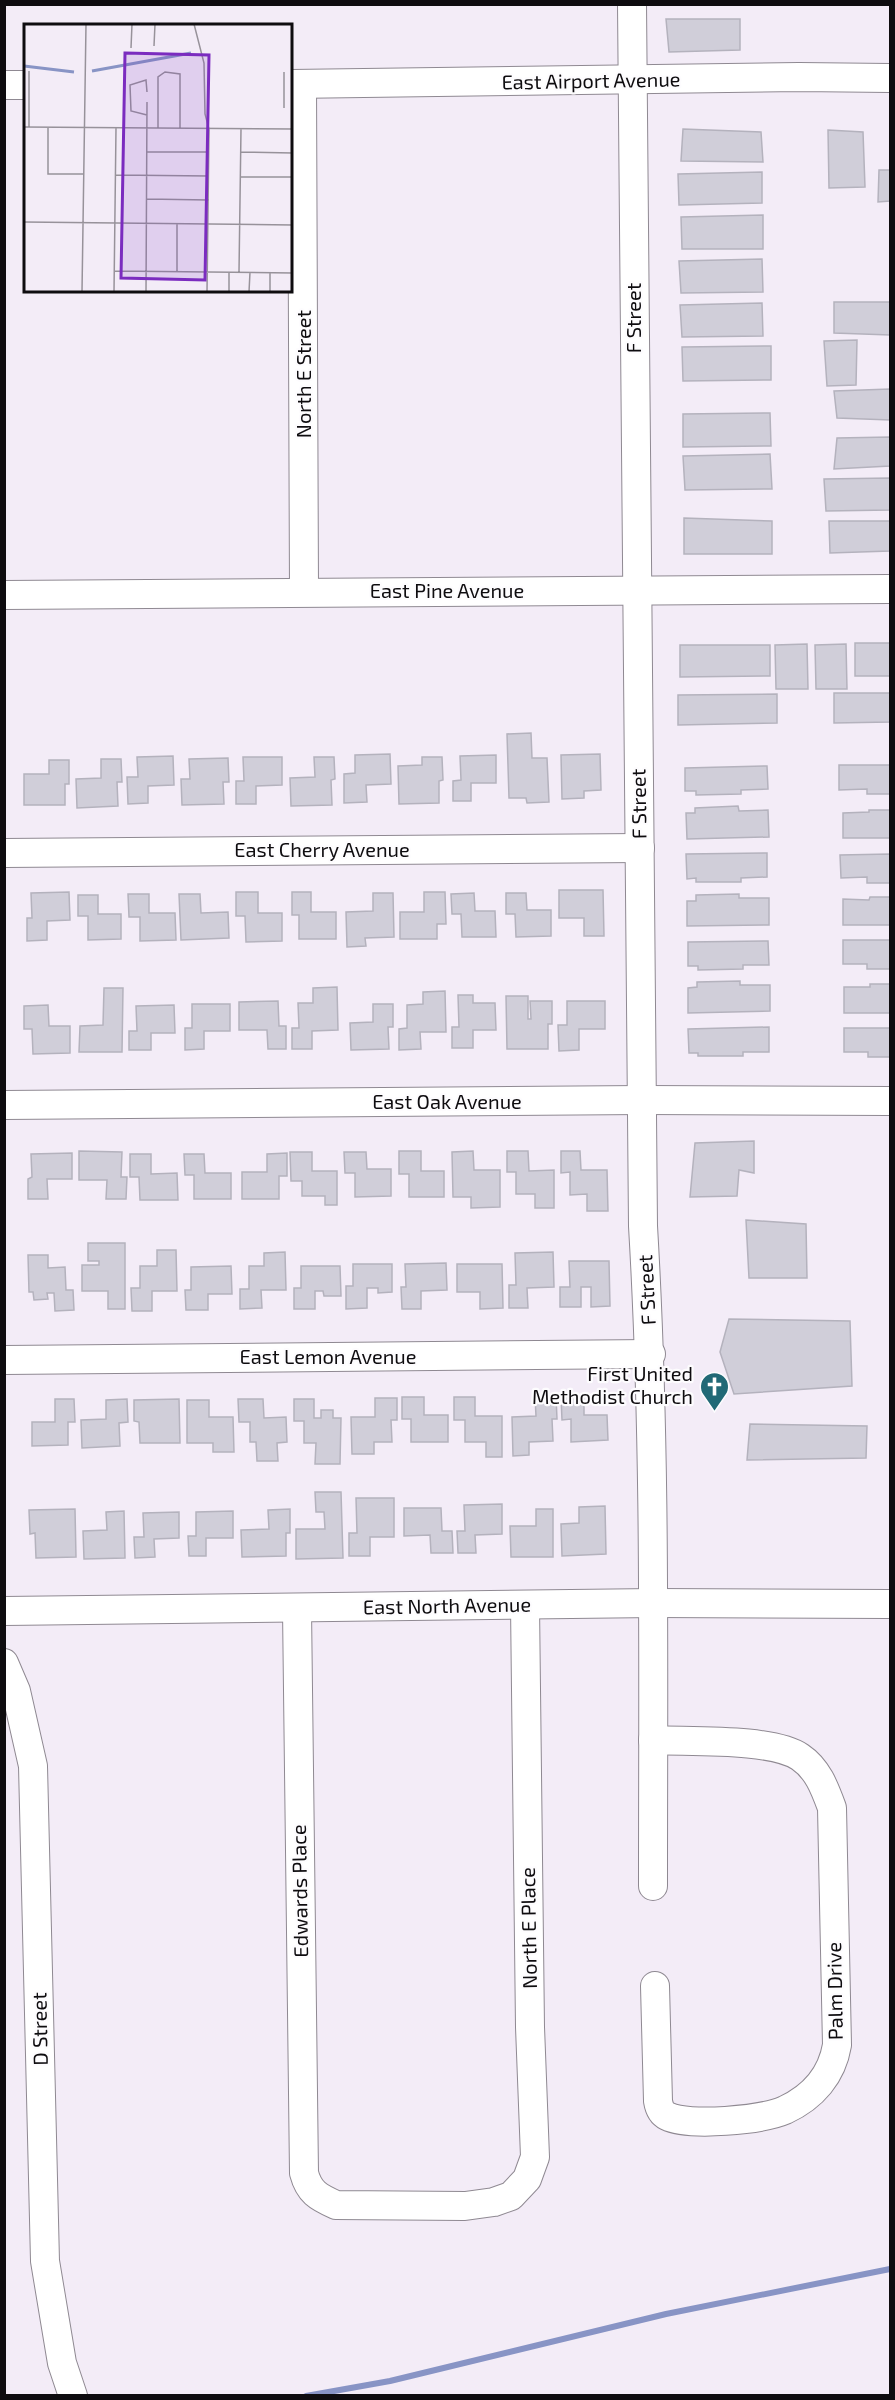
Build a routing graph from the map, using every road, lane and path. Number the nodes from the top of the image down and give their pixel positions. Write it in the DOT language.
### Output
graph roads {
  1 [pos="632,4"];
  2 [pos="891,78"];
  3 [pos="634,81"];
  4 [pos="297,84"];
  5 [pos="4,85"];
  6 [pos="24,85"];
  7 [pos="635,590"];
  8 [pos="891,590"];
  9 [pos="304,591"];
  10 [pos="4,595"];
  11 [pos="640,848"];
  12 [pos="4,853"];
  13 [pos="643,1100"];
  14 [pos="891,1101"];
  15 [pos="4,1105"];
  16 [pos="651,1354"];
  17 [pos="4,1360"];
  18 [pos="655,1603"];
  19 [pos="891,1604"];
  20 [pos="525,1605"];
  21 [pos="297,1609"];
  22 [pos="4,1611"];
  23 [pos="4,1663"];
  24 [pos="653,1740"];
  25 [pos="653,1886"];
  26 [pos="655,1986"];
  27 [pos="304,2173"];
  28 [pos="73,2396"];
  1 -- 3 [label="street, F Street"];
  2 -- 3 [label="street, East Airport Avenue"];
  3 -- 4 [label="street, East Airport Avenue"];
  3 -- 7 [label="street, F Street"];
  4 -- 9 [label="street, North E Street"];
  5 -- 6 [label="street"];
  7 -- 8 [label="street, East Pine Avenue"];
  7 -- 9 [label="street, East Pine Avenue"];
  7 -- 11 [label="street, F Street"];
  9 -- 10 [label="street, East Pine Avenue"];
  11 -- 12 [label="street, East Cherry Avenue"];
  11 -- 13 [label="street, F Street"];
  13 -- 14 [label="street, East Oak Avenue"];
  13 -- 15 [label="street, East Oak Avenue"];
  13 -- 16 [label="street, F Street"];
  16 -- 17 [label="street, East Lemon Avenue"];
  16 -- 18 [label="street, F Street"];
  18 -- 19 [label="street, East North Avenue"];
  18 -- 20 [label="street, East North Avenue"];
  18 -- 24 [label="street"];
  20 -- 21 [label="street, East North Avenue"];
  20 -- 27 [label="street, North E Place"];
  21 -- 22 [label="street, East North Avenue"];
  21 -- 27 [label="street, Edwards Place"];
  23 -- 28 [label="street, D Street"];
  24 -- 25 [label="street"];
  24 -- 26 [label="street, Palm Drive"];
}
